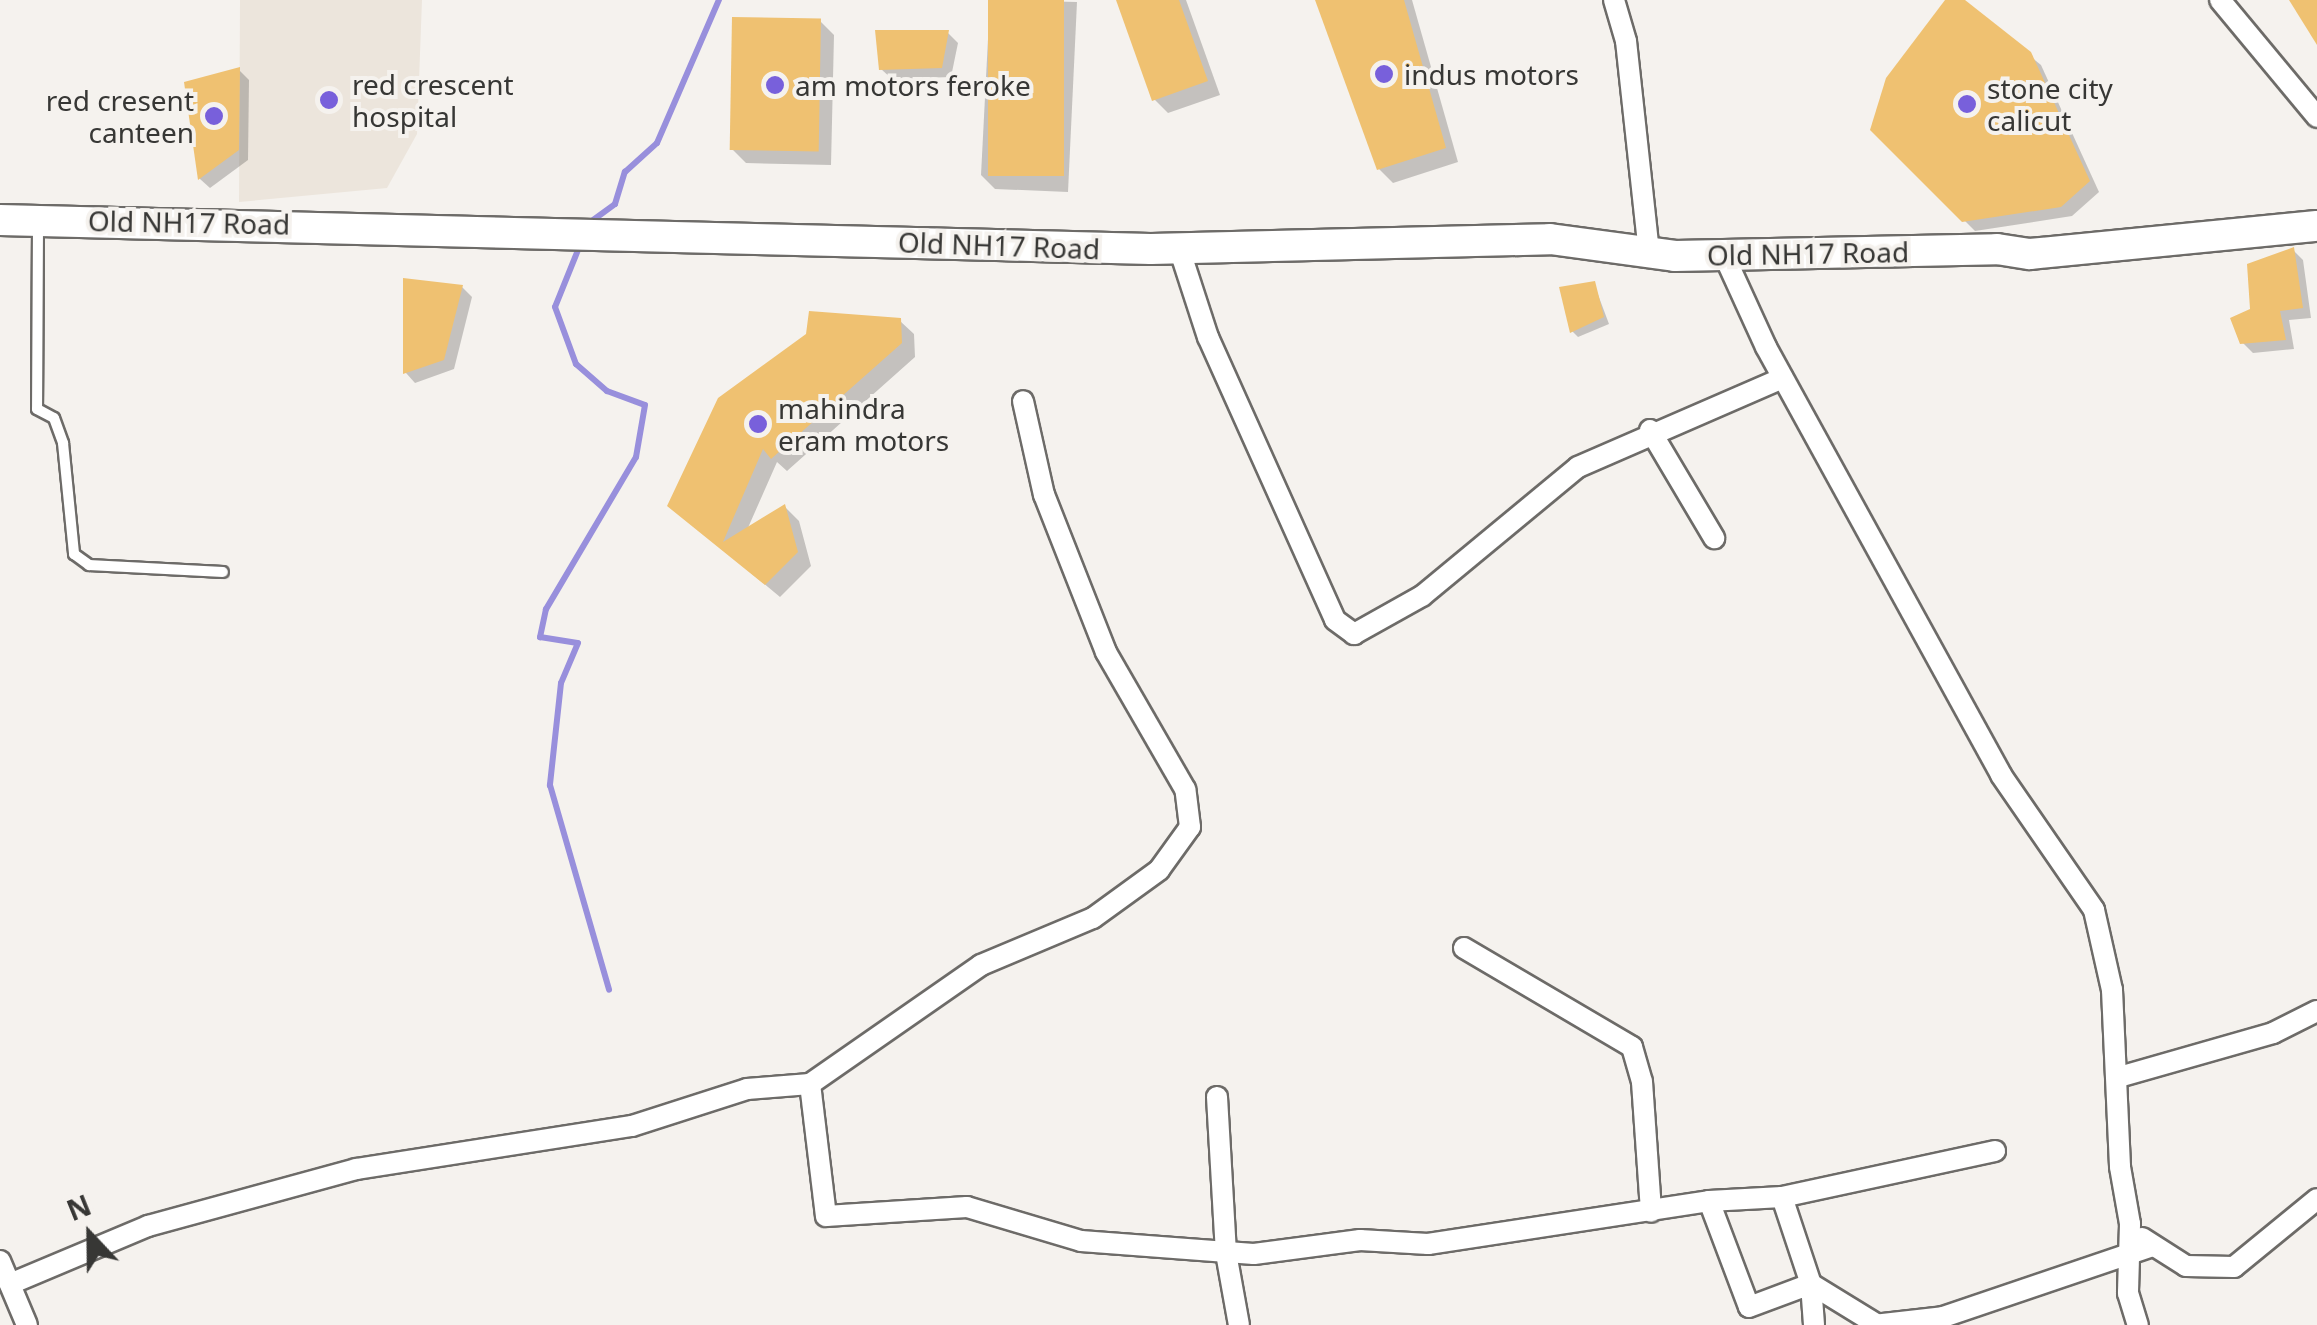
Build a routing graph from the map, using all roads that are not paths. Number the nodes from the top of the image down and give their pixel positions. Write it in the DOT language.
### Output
graph roads {
  1 [pos="1614,0"];
  2 [pos="2220,0"];
  3 [pos="2317,116"];
  4 [pos="2317,209"];
  5 [pos="0,220"];
  6 [pos="38,220"];
  7 [pos="2317,226"];
  8 [pos="1180,248"];
  9 [pos="1997,249"];
  10 [pos="1649,252"];
  11 [pos="1723,253"];
  12 [pos="1783,378"];
  13 [pos="1023,401"];
  14 [pos="1650,430"];
  15 [pos="1714,538"];
  16 [pos="223,572"];
  17 [pos="1464,948"];
  18 [pos="2317,1011"];
  19 [pos="2120,1077"];
  20 [pos="810,1084"];
  21 [pos="1217,1097"];
  22 [pos="1995,1151"];
  23 [pos="1782,1196"];
  24 [pos="2317,1199"];
  25 [pos="1709,1201"];
  26 [pos="1651,1212"];
  27 [pos="2140,1249"];
  28 [pos="1226,1253"];
  29 [pos="0,1261"];
  30 [pos="10,1284"];
  31 [pos="1810,1284"];
  32 [pos="1875,1324"];
  33 [pos="28,1325"];
  34 [pos="1240,1325"];
  35 [pos="1814,1325"];
  36 [pos="2138,1325"];
  1 -- 10 [label="street"];
  2 -- 3 [label="street"];
  4 -- 9 [label="main road, Old NH17 Road"];
  5 -- 6 [label="main road, Old NH17 Road"];
  6 -- 8 [label="main road, Old NH17 Road"];
  6 -- 16 [label="lane"];
  7 -- 9 [label="main road, Old NH17 Road"];
  8 -- 10 [label="main road, Old NH17 Road"];
  8 -- 14 [label="street"];
  9 -- 11 [label="main road, Old NH17 Road"];
  10 -- 11 [label="main road, Old NH17 Road"];
  11 -- 12 [label="street"];
  12 -- 14 [label="street"];
  12 -- 19 [label="street"];
  13 -- 20 [label="street"];
  14 -- 15 [label="street"];
  17 -- 26 [label="street"];
  18 -- 19 [label="street"];
  19 -- 27 [label="street"];
  20 -- 28 [label="street"];
  20 -- 30 [label="street"];
  21 -- 28 [label="street"];
  22 -- 23 [label="street"];
  23 -- 25 [label="street"];
  23 -- 31 [label="street"];
  24 -- 27 [label="street"];
  25 -- 26 [label="street"];
  25 -- 31 [label="street"];
  26 -- 28 [label="street"];
  27 -- 32 [label="street"];
  27 -- 36 [label="street"];
  28 -- 34 [label="street"];
  29 -- 30 [label="street"];
  30 -- 33 [label="street"];
  31 -- 32 [label="street"];
  31 -- 35 [label="street"];
}
